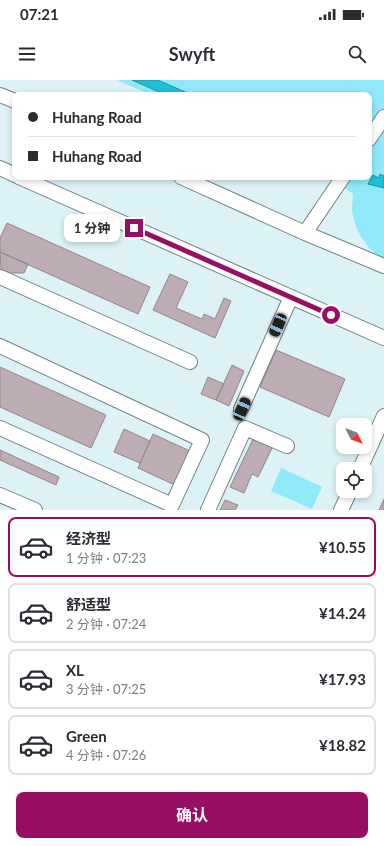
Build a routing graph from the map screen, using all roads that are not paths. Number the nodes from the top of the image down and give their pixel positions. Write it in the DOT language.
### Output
graph roads {
  1 [pos="0,95"];
  2 [pos="12,101"];
  3 [pos="384,117"];
  4 [pos="372,135"];
  5 [pos="0,168"];
  6 [pos="12,174"];
  7 [pos="26,180"];
  8 [pos="188,180"];
  9 [pos="341,180"];
  10 [pos="305,233"];
  11 [pos="384,266"];
  12 [pos="0,277"];
  13 [pos="291,297"];
  14 [pos="384,338"];
  15 [pos="0,346"];
  16 [pos="190,362"];
  17 [pos="242,409"];
  18 [pos="384,416"];
  19 [pos="0,428"];
  20 [pos="287,446"];
  21 [pos="363,462"];
  22 [pos="0,495"];
  23 [pos="347,498"];
  24 [pos="34,510"];
  25 [pos="208,510"];
  26 [pos="342,510"];
  1 -- 2 [label="street"];
  3 -- 4 [label="street"];
  5 -- 6 [label="street"];
  7 -- 13 [label="street"];
  8 -- 10 [label="street"];
  9 -- 10 [label="street"];
  10 -- 11 [label="street"];
  12 -- 16 [label="street"];
  13 -- 14 [label="street"];
  13 -- 17 [label="street"];
  15 -- 19 [label="street"];
  18 -- 21 [label="street"];
  20 -- 25 [label="street"];
  22 -- 24 [label="street"];
  23 -- 26 [label="street"];
}
